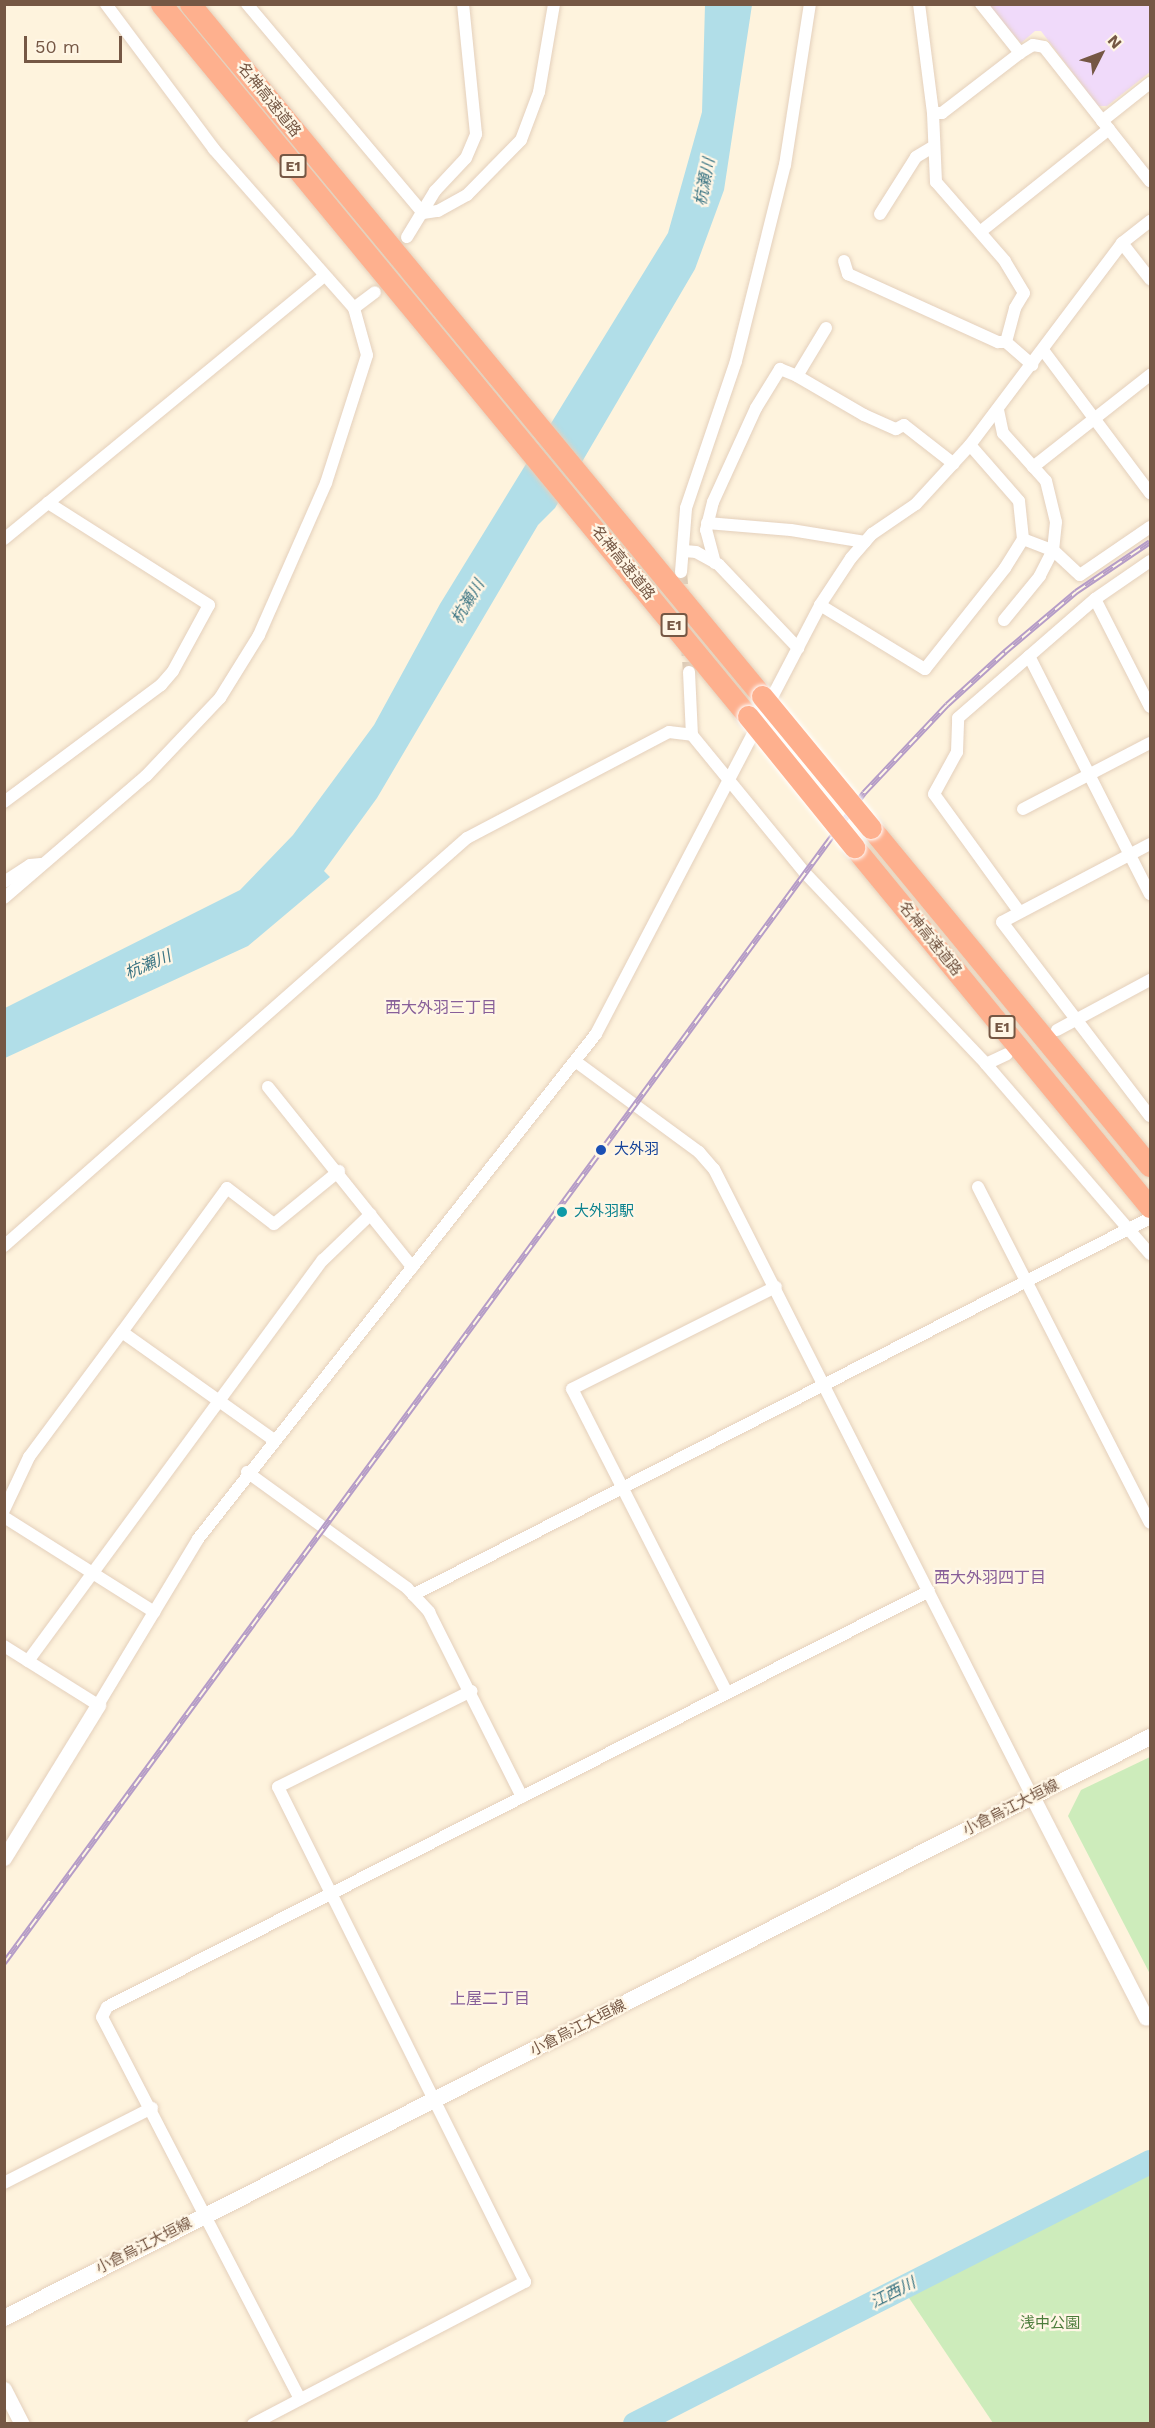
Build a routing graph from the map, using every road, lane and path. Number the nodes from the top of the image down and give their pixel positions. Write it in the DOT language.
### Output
graph roads {
  1 [pos="106,4"];
  2 [pos="161,4"];
  3 [pos="190,4"];
  4 [pos="247,4"];
  5 [pos="463,4"];
  6 [pos="554,4"];
  7 [pos="810,4"];
  8 [pos="919,4"];
  9 [pos="981,4"];
  10 [pos="1020,54"];
  11 [pos="1150,83"];
  12 [pos="933,114"];
  13 [pos="1106,125"];
  14 [pos="934,146"];
  15 [pos="1150,181"];
  16 [pos="423,213"];
  17 [pos="880,214"];
  18 [pos="1150,221"];
  19 [pos="980,232"];
  20 [pos="407,237"];
  21 [pos="1122,243"];
  22 [pos="844,261"];
  23 [pos="324,276"];
  24 [pos="1150,279"];
  25 [pos="375,292"];
  26 [pos="354,308"];
  27 [pos="826,327"];
  28 [pos="1006,342"];
  29 [pos="1043,350"];
  30 [pos="1032,365"];
  31 [pos="1150,375"];
  32 [pos="797,376"];
  33 [pos="998,410"];
  34 [pos="1094,419"];
  35 [pos="970,445"];
  36 [pos="954,464"];
  37 [pos="1033,467"];
  38 [pos="1150,493"];
  39 [pos="48,503"];
  40 [pos="707,523"];
  41 [pos="1150,527"];
  42 [pos="4,539"];
  43 [pos="1023,539"];
  44 [pos="865,542"];
  45 [pos="1053,550"];
  46 [pos="685,551"];
  47 [pos="1150,561"];
  48 [pos="715,563"];
  49 [pos="681,572"];
  50 [pos="1095,599"];
  51 [pos="820,605"];
  52 [pos="1004,620"];
  53 [pos="798,648"];
  54 [pos="1029,656"];
  55 [pos="689,672"];
  56 [pos="1150,707"];
  57 [pos="692,735"];
  58 [pos="1150,743"];
  59 [pos="1090,775"];
  60 [pos="731,782"];
  61 [pos="4,801"];
  62 [pos="1023,809"];
  63 [pos="1150,844"];
  64 [pos="1130,854"];
  65 [pos="45,863"];
  66 [pos="4,882"];
  67 [pos="1150,894"];
  68 [pos="4,898"];
  69 [pos="1018,910"];
  70 [pos="1150,980"];
  71 [pos="1074,1021"];
  72 [pos="1057,1030"];
  73 [pos="1007,1054"];
  74 [pos="575,1061"];
  75 [pos="986,1064"];
  76 [pos="268,1087"];
  77 [pos="1150,1116"];
  78 [pos="1150,1166"];
  79 [pos="339,1171"];
  80 [pos="978,1187"];
  81 [pos="1148,1213"];
  82 [pos="371,1214"];
  83 [pos="1130,1229"];
  84 [pos="4,1246"];
  85 [pos="1150,1254"];
  86 [pos="412,1267"];
  87 [pos="1028,1281"];
  88 [pos="776,1287"];
  89 [pos="122,1332"];
  90 [pos="825,1384"];
  91 [pos="220,1401"];
  92 [pos="274,1440"];
  93 [pos="247,1472"];
  94 [pos="622,1486"];
  95 [pos="4,1510"];
  96 [pos="4,1516"];
  97 [pos="1150,1523"];
  98 [pos="94,1573"];
  99 [pos="929,1591"];
  100 [pos="413,1595"];
  101 [pos="154,1612"];
  102 [pos="4,1646"];
  103 [pos="28,1661"];
  104 [pos="471,1691"];
  105 [pos="727,1693"];
  106 [pos="98,1704"];
  107 [pos="1150,1737"];
  108 [pos="522,1797"];
  109 [pos="1033,1797"];
  110 [pos="4,1858"];
  111 [pos="330,1895"];
  112 [pos="1148,2023"];
  113 [pos="435,2100"];
  114 [pos="152,2108"];
  115 [pos="4,2183"];
  116 [pos="207,2214"];
  117 [pos="4,2318"];
  118 [pos="4,2389"];
  119 [pos="300,2399"];
  120 [pos="22,2424"];
  121 [pos="253,2424"];
  1 -- 23 [label="street"];
  2 -- 81 [label="highway, 名神高速道路 / E1, bridge"];
  3 -- 78 [label="highway, 名神高速道路 / E1, bridge"];
  4 -- 16 [label="street"];
  5 -- 16 [label="street"];
  6 -- 16 [label="street"];
  7 -- 46 [label="street"];
  8 -- 12 [label="street"];
  9 -- 10 [label="street"];
  10 -- 12 [label="street"];
  10 -- 13 [label="street"];
  11 -- 13 [label="street"];
  12 -- 14 [label="street"];
  13 -- 15 [label="street"];
  13 -- 19 [label="street"];
  14 -- 17 [label="street"];
  14 -- 19 [label="street"];
  16 -- 20 [label="street"];
  18 -- 21 [label="street"];
  19 -- 28 [label="street"];
  21 -- 24 [label="street"];
  21 -- 29 [label="street"];
  22 -- 28 [label="street"];
  23 -- 26 [label="street"];
  23 -- 39 [label="street"];
  25 -- 26 [label="street"];
  26 -- 65 [label="street"];
  27 -- 32 [label="street"];
  28 -- 30 [label="street"];
  29 -- 30 [label="street"];
  29 -- 34 [label="street"];
  30 -- 33 [label="street"];
  31 -- 34 [label="street"];
  32 -- 36 [label="street"];
  32 -- 40 [label="street"];
  33 -- 35 [label="street"];
  33 -- 37 [label="street"];
  34 -- 37 [label="street"];
  34 -- 38 [label="street"];
  35 -- 36 [label="street"];
  35 -- 43 [label="street"];
  36 -- 44 [label="street"];
  37 -- 45 [label="street"];
  39 -- 42 [label="street"];
  39 -- 61 [label="street"];
  40 -- 44 [label="street"];
  40 -- 48 [label="street"];
  41 -- 45 [label="street"];
  43 -- 45 [label="street"];
  43 -- 51 [label="street"];
  44 -- 51 [label="street"];
  45 -- 52 [label="street"];
  46 -- 48 [label="street"];
  46 -- 49 [label="street"];
  47 -- 50 [label="street"];
  48 -- 53 [label="street"];
  50 -- 54 [label="street"];
  50 -- 56 [label="street"];
  51 -- 53 [label="street"];
  53 -- 60 [label="street"];
  54 -- 59 [label="street"];
  54 -- 69 [label="street"];
  55 -- 57 [label="street"];
  57 -- 60 [label="street"];
  57 -- 84 [label="street"];
  58 -- 59 [label="street"];
  59 -- 62 [label="street"];
  59 -- 64 [label="street"];
  60 -- 74 [label="street"];
  60 -- 75 [label="street"];
  63 -- 64 [label="street"];
  64 -- 67 [label="street"];
  64 -- 69 [label="street"];
  65 -- 66 [label="street"];
  65 -- 68 [label="street"];
  69 -- 71 [label="street"];
  70 -- 71 [label="street"];
  71 -- 72 [label="street"];
  71 -- 77 [label="street"];
  73 -- 75 [label="street"];
  74 -- 86 [label="street"];
  74 -- 88 [label="street"];
  75 -- 83 [label="street"];
  76 -- 79 [label="street"];
  79 -- 82 [label="street"];
  79 -- 89 [label="street"];
  80 -- 87 [label="street"];
  81 -- 83 [label="street"];
  82 -- 86 [label="street"];
  82 -- 91 [label="street"];
  83 -- 85 [label="street"];
  83 -- 87 [label="street"];
  86 -- 92 [label="street"];
  87 -- 90 [label="street"];
  87 -- 97 [label="street"];
  88 -- 90 [label="street"];
  88 -- 94 [label="street"];
  89 -- 91 [label="street"];
  89 -- 95 [label="street"];
  90 -- 94 [label="street"];
  90 -- 99 [label="street"];
  91 -- 92 [label="street"];
  91 -- 98 [label="street"];
  92 -- 93 [label="street"];
  93 -- 100 [label="street"];
  93 -- 101 [label="street"];
  94 -- 100 [label="street"];
  94 -- 105 [label="street"];
  96 -- 98 [label="street"];
  98 -- 101 [label="street"];
  98 -- 103 [label="street"];
  99 -- 105 [label="street"];
  99 -- 109 [label="street"];
  100 -- 104 [label="street"];
  101 -- 106 [label="street"];
  102 -- 103 [label="street"];
  103 -- 106 [label="street"];
  104 -- 108 [label="street"];
  104 -- 111 [label="street"];
  105 -- 108 [label="street"];
  106 -- 110 [label="street"];
  107 -- 109 [label="main road, 小倉烏江大垣線"];
  108 -- 111 [label="street"];
  109 -- 112 [label="street"];
  109 -- 113 [label="main road, 小倉烏江大垣線"];
  111 -- 113 [label="street"];
  111 -- 114 [label="street"];
  113 -- 116 [label="main road, 小倉烏江大垣線"];
  113 -- 119 [label="street"];
  114 -- 115 [label="street"];
  114 -- 116 [label="street"];
  116 -- 117 [label="main road, 小倉烏江大垣線"];
  116 -- 119 [label="street"];
  118 -- 120 [label="street"];
  119 -- 121 [label="street"];
}
